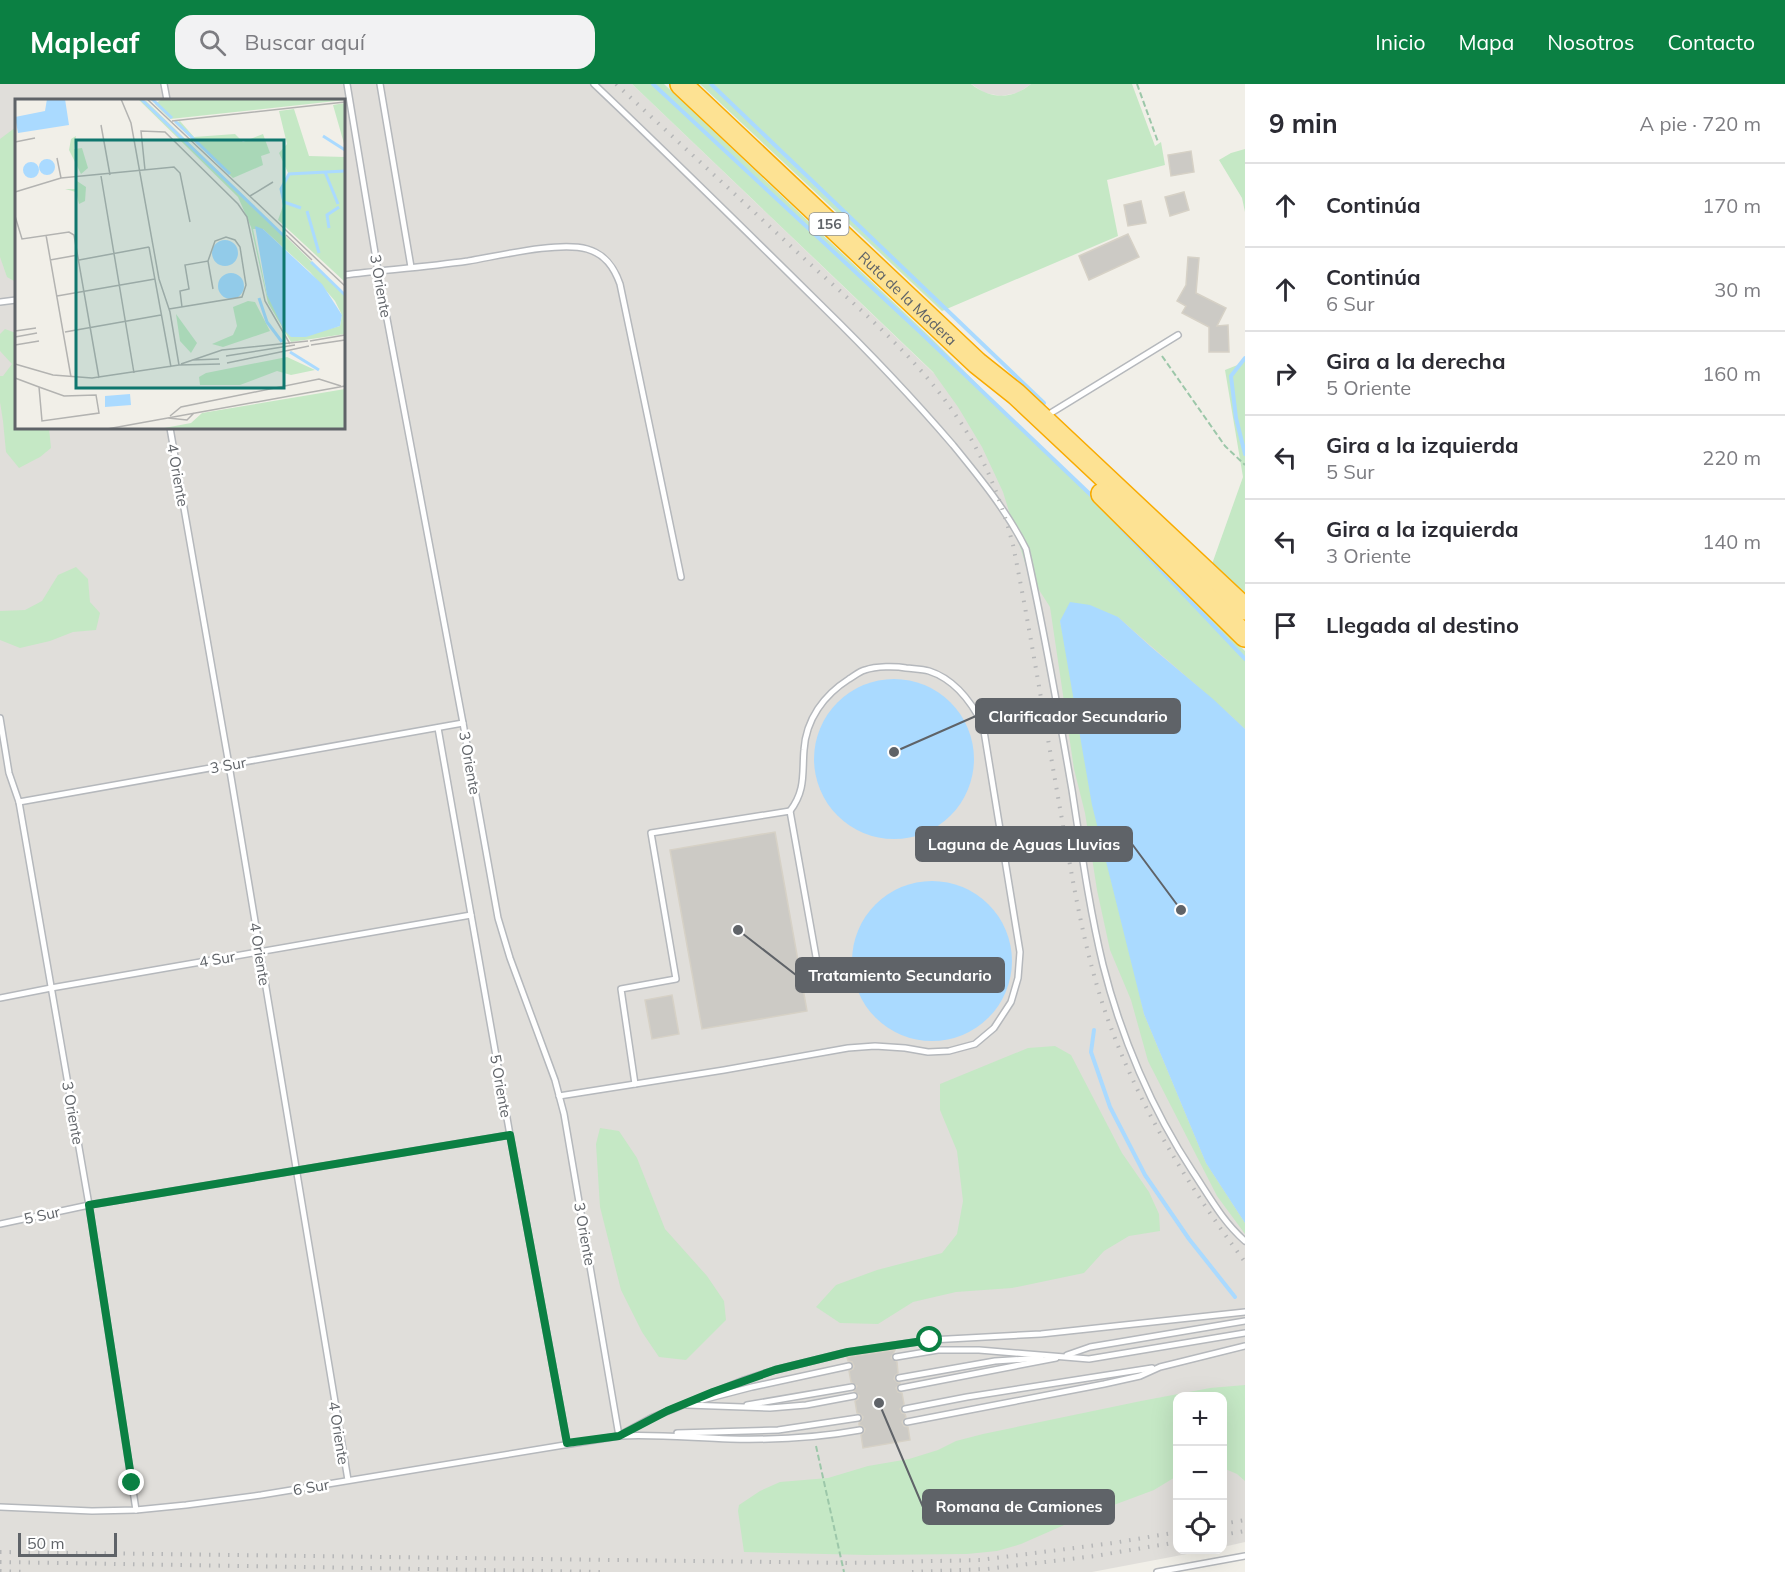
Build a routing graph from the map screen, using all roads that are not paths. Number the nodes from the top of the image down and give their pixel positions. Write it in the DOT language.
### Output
graph roads {
  1 [pos="164,84"];
  2 [pos="347,84"];
  3 [pos="380,84"];
  4 [pos="594,84"];
  5 [pos="681,84"];
  6 [pos="167,99"];
  7 [pos="411,267"];
  8 [pos="378,270"];
  9 [pos="345,275"];
  10 [pos="15,300"];
  11 [pos="0,302"];
  12 [pos="1178,335"];
  13 [pos="977,363"];
  14 [pos="1042,419"];
  15 [pos="170,429"];
  16 [pos="681,577"];
  17 [pos="1245,609"];
  18 [pos="1245,636"];
  19 [pos="0,718"];
  20 [pos="463,723"];
  21 [pos="438,728"];
  22 [pos="229,765"];
  23 [pos="9,773"];
  24 [pos="0,775"];
  25 [pos="19,802"];
  26 [pos="790,811"];
  27 [pos="471,915"];
  28 [pos="260,952"];
  29 [pos="820,979"];
  30 [pos="51,988"];
  31 [pos="0,998"];
  32 [pos="635,1084"];
  33 [pos="559,1096"];
  34 [pos="510,1135"];
  35 [pos="296,1172"];
  36 [pos="89,1205"];
  37 [pos="0,1224"];
  38 [pos="1245,1241"];
  39 [pos="1245,1312"];
  40 [pos="1245,1321"];
  41 [pos="1245,1333"];
  42 [pos="1245,1346"];
  43 [pos="896,1357"];
  44 [pos="1064,1357"];
  45 [pos="849,1366"];
  46 [pos="1160,1367"];
  47 [pos="899,1378"];
  48 [pos="852,1387"];
  49 [pos="901,1388"];
  50 [pos="854,1396"];
  51 [pos="683,1405"];
  52 [pos="738,1407"];
  53 [pos="905,1409"];
  54 [pos="858,1418"];
  55 [pos="907,1422"];
  56 [pos="860,1430"];
  57 [pos="664,1435"];
  58 [pos="619,1436"];
  59 [pos="567,1443"];
  60 [pos="348,1480"];
  61 [pos="0,1507"];
  62 [pos="136,1510"];
  63 [pos="1245,1556"];
  64 [pos="1157,1572"];
  1 -- 6 [label="lane"];
  2 -- 8 [label="lane, 3 Oriente"];
  3 -- 7 [label="lane"];
  4 -- 38 [label="lane"];
  5 -- 13 [label="highway, Ruta de la Madera / 156"];
  7 -- 8 [label="lane"];
  7 -- 16 [label="lane"];
  8 -- 9 [label="lane"];
  8 -- 20 [label="lane, 3 Oriente"];
  10 -- 11 [label="lane"];
  12 -- 14 [label="lane"];
  13 -- 14 [label="highway, Ruta de la Madera / 156"];
  13 -- 18 [label="highway, Ruta de la Madera / 156"];
  14 -- 17 [label="highway, Ruta de la Madera / 156"];
  15 -- 22 [label="lane, 4 Oriente"];
  19 -- 23 [label="lane, 3 Oriente"];
  20 -- 21 [label="lane, 3 Sur"];
  20 -- 33 [label="lane, 3 Oriente"];
  21 -- 22 [label="lane, 3 Sur"];
  21 -- 27 [label="lane, 5 Oriente"];
  22 -- 25 [label="lane, 3 Sur"];
  22 -- 28 [label="lane, 4 Oriente"];
  23 -- 24 [label="lane"];
  23 -- 25 [label="lane, 3 Oriente"];
  25 -- 30 [label="lane, 3 Oriente"];
  26 -- 29 [label="lane"];
  26 -- 32 [label="lane"];
  26 -- 32 [label="lane"];
  27 -- 28 [label="lane, 4 Sur"];
  27 -- 34 [label="lane, 5 Oriente"];
  28 -- 30 [label="lane, 4 Sur"];
  28 -- 35 [label="lane, 4 Oriente"];
  30 -- 31 [label="lane, 4 Sur"];
  30 -- 36 [label="lane, 3 Oriente"];
  32 -- 33 [label="lane"];
  33 -- 58 [label="lane, 3 Oriente"];
  34 -- 35 [label="lane, 5 Sur"];
  34 -- 59 [label="lane, 5 Oriente"];
  35 -- 36 [label="lane, 5 Sur"];
  35 -- 60 [label="lane, 4 Oriente"];
  36 -- 37 [label="lane, 5 Sur"];
  36 -- 62 [label="lane, 3 Oriente"];
  39 -- 51 [label="lane"];
  40 -- 44 [label="lane"];
  41 -- 44 [label="lane"];
  42 -- 46 [label="lane"];
  43 -- 44 [label="lane"];
  44 -- 47 [label="lane"];
  44 -- 49 [label="lane"];
  45 -- 51 [label="lane"];
  46 -- 53 [label="lane"];
  46 -- 55 [label="lane"];
  48 -- 52 [label="lane"];
  50 -- 52 [label="lane"];
  51 -- 52 [label="lane"];
  51 -- 58 [label="lane"];
  54 -- 57 [label="lane"];
  56 -- 57 [label="lane"];
  57 -- 58 [label="lane, 6 Sur"];
  58 -- 59 [label="lane, 6 Sur"];
  59 -- 60 [label="lane, 6 Sur"];
  60 -- 62 [label="lane, 6 Sur"];
  61 -- 62 [label="lane, 6 Sur"];
  63 -- 64 [label="lane"];
}
